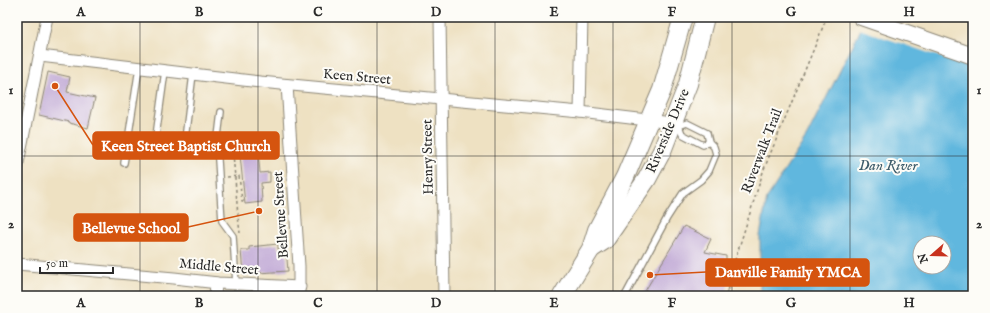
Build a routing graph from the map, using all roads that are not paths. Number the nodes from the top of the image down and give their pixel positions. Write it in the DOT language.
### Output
graph roads {
  1 [pos="47,17"];
  2 [pos="440,17"];
  3 [pos="582,17"];
  4 [pos="683,17"];
  5 [pos="705,17"];
  6 [pos="861,17"];
  7 [pos="40,56"];
  8 [pos="973,56"];
  9 [pos="139,68"];
  10 [pos="165,71"];
  11 [pos="193,74"];
  12 [pos="287,85"];
  13 [pos="442,100"];
  14 [pos="221,112"];
  15 [pos="580,112"];
  16 [pos="649,120"];
  17 [pos="675,124"];
  18 [pos="128,140"];
  19 [pos="709,142"];
  20 [pos="155,143"];
  21 [pos="124,163"];
  22 [pos="17,168"];
  23 [pos="591,249"];
  24 [pos="17,264"];
  25 [pos="216,283"];
  26 [pos="236,284"];
  27 [pos="300,291"];
  28 [pos="215,296"];
  29 [pos="444,296"];
  30 [pos="562,296"];
  31 [pos="625,296"];
  1 -- 7 [label="street"];
  2 -- 13 [label="street, Henry Street"];
  3 -- 15 [label="street"];
  4 -- 16 [label="main road, Riverside Drive"];
  5 -- 17 [label="main road, Riverside Drive"];
  6 -- 8 [label="main road"];
  7 -- 9 [label="street, Keen Street"];
  7 -- 22 [label="street"];
  9 -- 10 [label="street, Keen Street"];
  9 -- 18 [label="lane"];
  10 -- 11 [label="street, Keen Street"];
  10 -- 20 [label="lane"];
  11 -- 12 [label="street, Keen Street"];
  11 -- 20 [label="lane"];
  12 -- 13 [label="street, Keen Street"];
  12 -- 27 [label="street, Bellevue Street"];
  13 -- 15 [label="street, Keen Street"];
  13 -- 29 [label="street, Henry Street"];
  14 -- 26 [label="lane"];
  15 -- 16 [label="street, Keen Street"];
  16 -- 17 [label="street, Keen Street"];
  16 -- 23 [label="main road, Riverside Drive"];
  17 -- 19 [label="lane"];
  17 -- 19 [label="lane"];
  17 -- 23 [label="main road, Riverside Drive"];
  18 -- 20 [label="lane"];
  18 -- 21 [label="lane"];
  19 -- 31 [label="lane"];
  23 -- 30 [label="main road, Riverside Drive"];
  24 -- 25 [label="street, Middle Street"];
  25 -- 26 [label="street, Middle Street"];
  25 -- 28 [label="street"];
  26 -- 27 [label="street, Middle Street"];
}
